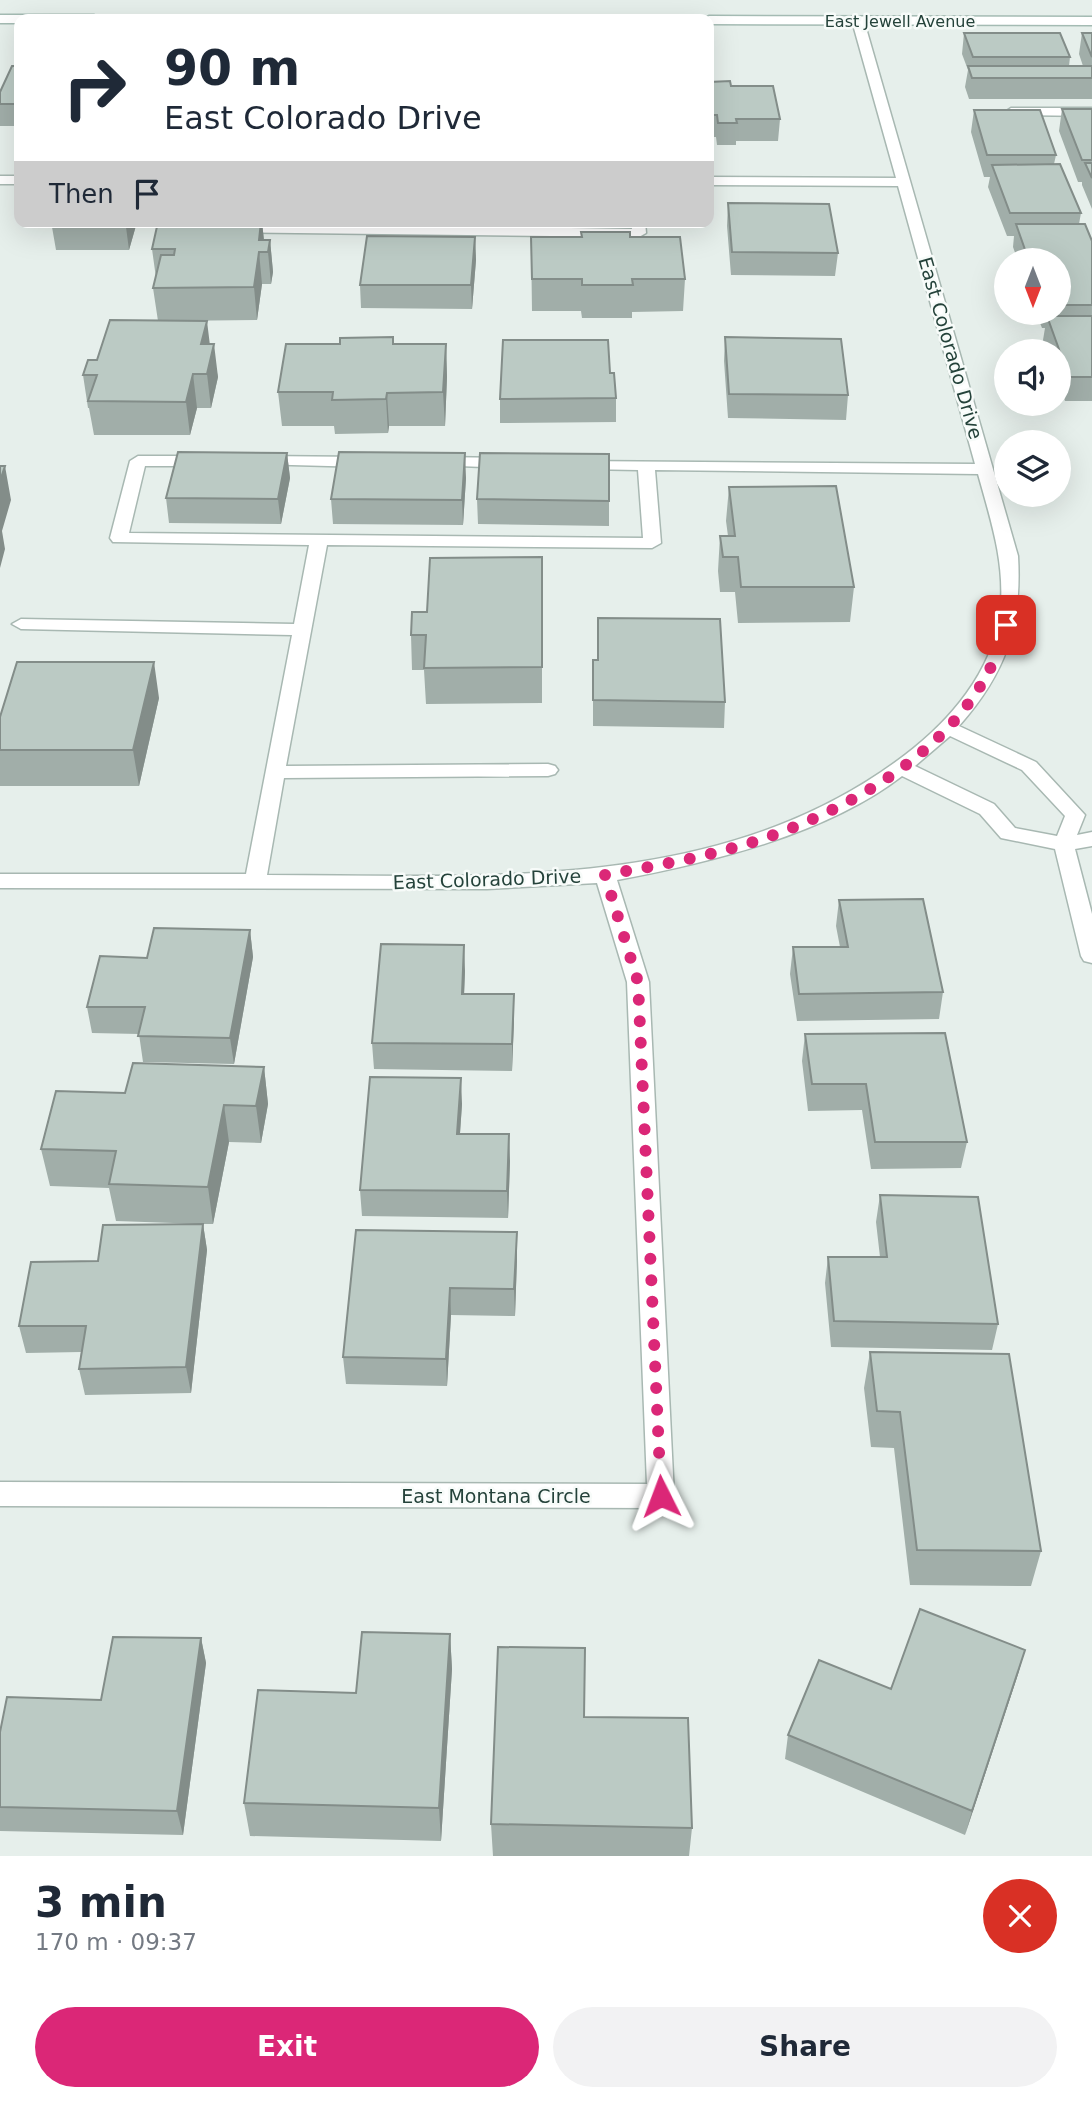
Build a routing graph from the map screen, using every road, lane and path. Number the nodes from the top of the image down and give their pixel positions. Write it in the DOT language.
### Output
graph roads {
  1 [pos="714,20"];
  2 [pos="858,21"];
  3 [pos="1092,21"];
  4 [pos="991,112"];
  5 [pos="1092,112"];
  6 [pos="714,181"];
  7 [pos="904,182"];
  8 [pos="221,228"];
  9 [pos="639,228"];
  10 [pos="221,461"];
  11 [pos="249,461"];
  12 [pos="387,462"];
  13 [pos="415,462"];
  14 [pos="526,463"];
  15 [pos="566,463"];
  16 [pos="646,465"];
  17 [pos="985,469"];
  18 [pos="319,540"];
  19 [pos="21,624"];
  20 [pos="302,630"];
  21 [pos="947,728"];
  22 [pos="902,768"];
  23 [pos="548,770"];
  24 [pos="276,772"];
  25 [pos="1092,839"];
  26 [pos="1064,844"];
  27 [pos="605,875"];
  28 [pos="0,881"];
  29 [pos="255,881"];
  30 [pos="1092,956"];
  31 [pos="0,1494"];
  1 -- 2 [label="street, East Jewell Avenue"];
  2 -- 3 [label="street, East Jewell Avenue"];
  2 -- 7 [label="street, East Colorado Drive"];
  4 -- 5 [label="street"];
  6 -- 7 [label="street"];
  7 -- 17 [label="street, East Colorado Drive"];
  8 -- 9 [label="street"];
  10 -- 18 [label="street"];
  11 -- 12 [label="street"];
  13 -- 14 [label="street"];
  15 -- 16 [label="street"];
  16 -- 17 [label="street"];
  16 -- 18 [label="street"];
  17 -- 21 [label="street, East Colorado Drive"];
  18 -- 20 [label="street"];
  19 -- 20 [label="street"];
  20 -- 24 [label="street"];
  21 -- 22 [label="street, East Colorado Drive"];
  21 -- 26 [label="street"];
  22 -- 26 [label="street"];
  22 -- 27 [label="street, East Colorado Drive"];
  23 -- 24 [label="street"];
  24 -- 29 [label="street"];
  25 -- 26 [label="street"];
  26 -- 30 [label="street"];
  27 -- 29 [label="street, East Colorado Drive"];
  27 -- 31 [label="street, East Montana Circle"];
  28 -- 29 [label="street, East Colorado Drive"];
}
